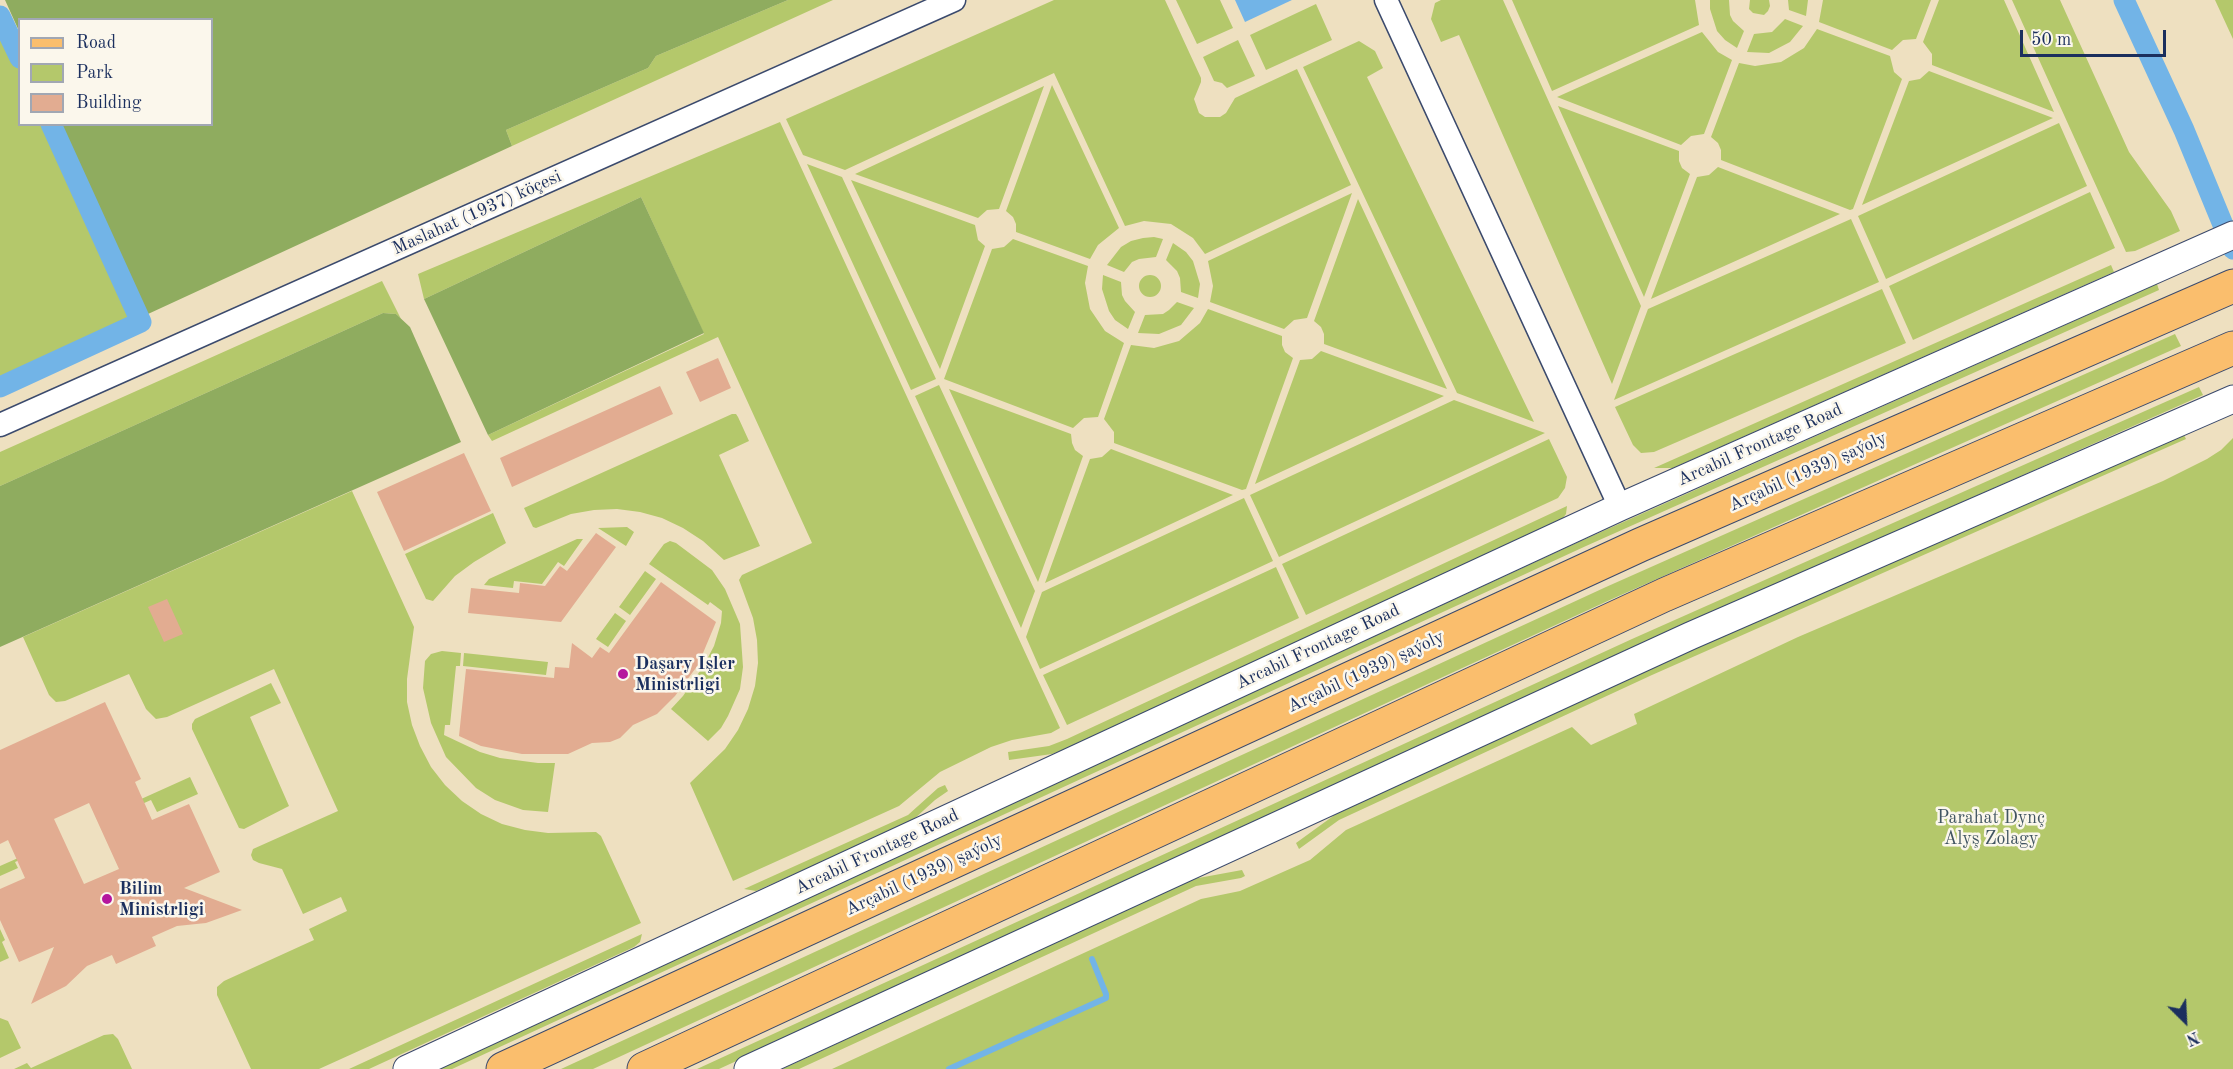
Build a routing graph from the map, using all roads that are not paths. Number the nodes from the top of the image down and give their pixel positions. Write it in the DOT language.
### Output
graph roads {
  1 [pos="954,0"];
  2 [pos="1386,0"];
  3 [pos="2233,235"];
  4 [pos="2233,286"];
  5 [pos="2233,348"];
  6 [pos="2221,404"];
  7 [pos="0,425"];
  8 [pos="1620,507"];
  9 [pos="407,1069"];
  10 [pos="503,1069"];
  11 [pos="644,1069"];
  12 [pos="748,1069"];
  1 -- 7 [label="street, Maslahat (1937) köçesi"];
  2 -- 8 [label="street"];
  3 -- 8 [label="street, Arcabil Frontage Road"];
  4 -- 10 [label="main road, Arçabil (1939) şaýoly"];
  5 -- 11 [label="main road"];
  6 -- 12 [label="street"];
  8 -- 9 [label="street, Arcabil Frontage Road"];
}
